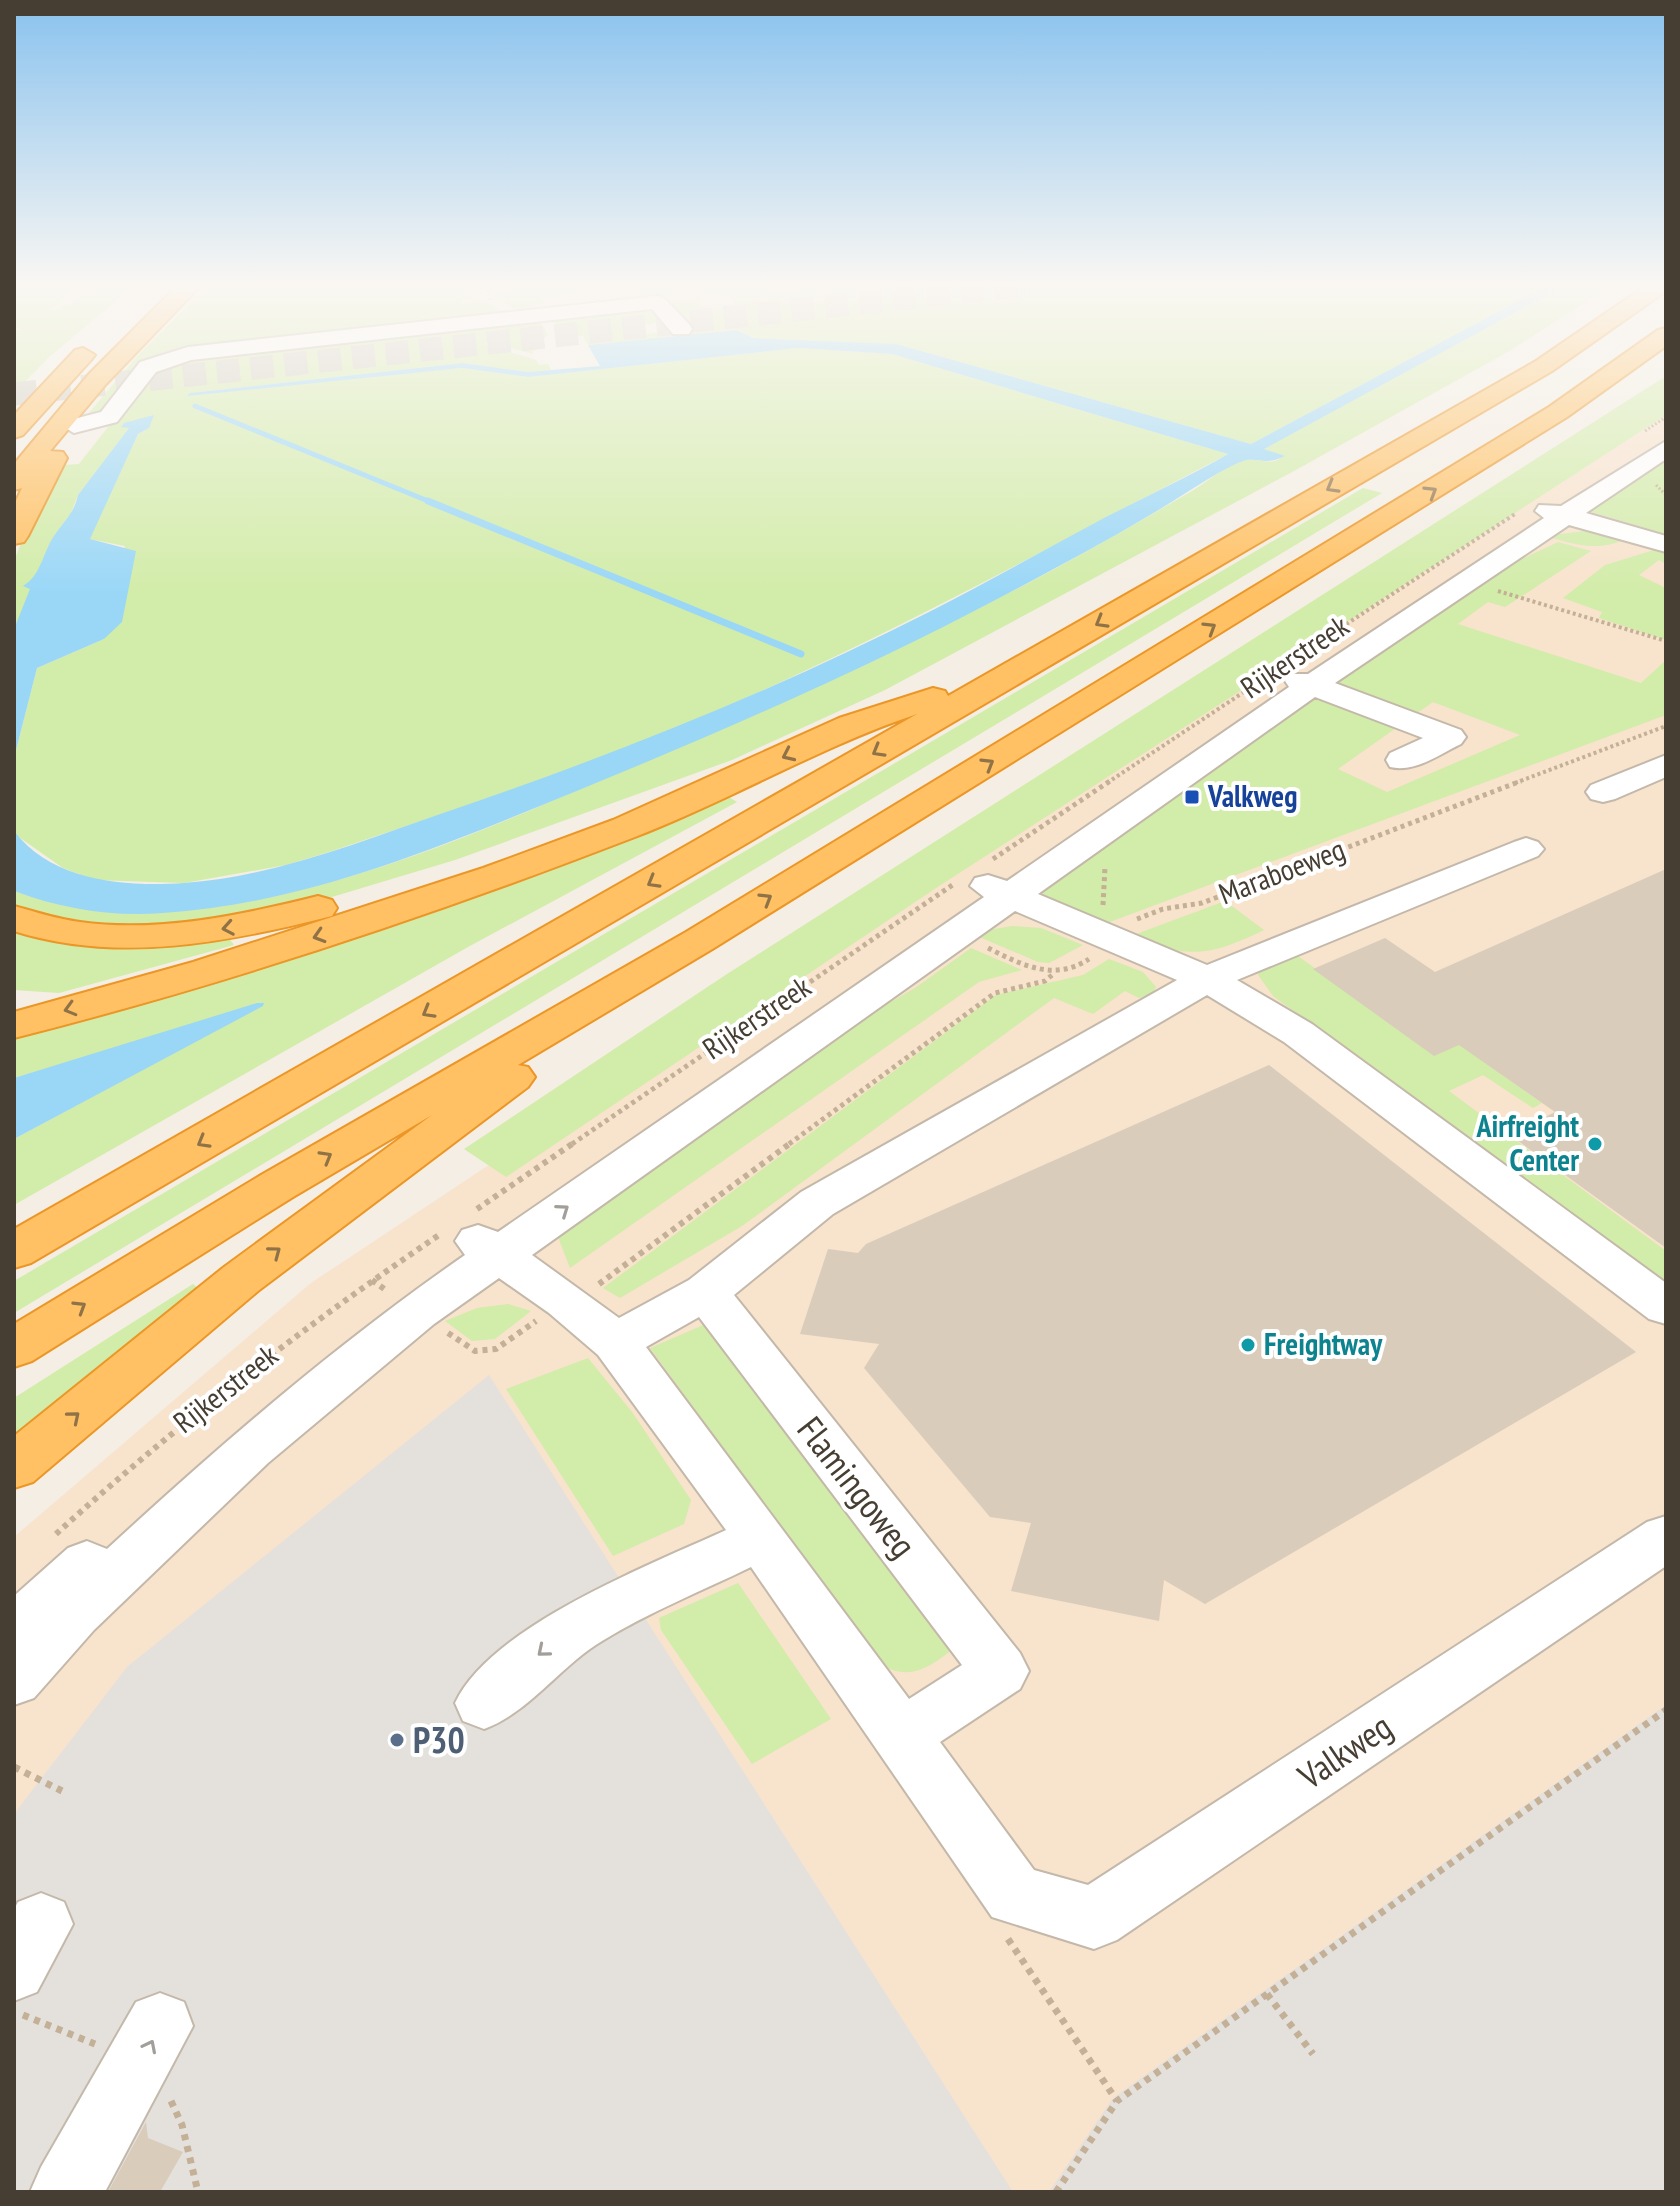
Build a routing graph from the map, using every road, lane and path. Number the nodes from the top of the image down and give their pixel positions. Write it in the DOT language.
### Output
graph roads {
  1 [pos="53,388"];
  2 [pos="97,388"];
  3 [pos="132,388"];
  4 [pos="1506,388"];
  5 [pos="1592,388"];
  6 [pos="76,414"];
  7 [pos="14,430"];
  8 [pos="1666,432"];
  9 [pos="1666,448"];
  10 [pos="14,482"];
  11 [pos="1543,512"];
  12 [pos="14,536"];
  13 [pos="1666,544"];
  14 [pos="1449,576"];
  15 [pos="1666,641"];
  16 [pos="1018,670"];
  17 [pos="1293,675"];
  18 [pos="1666,726"];
  19 [pos="1402,760"];
  20 [pos="1666,765"];
  21 [pos="707,792"];
  22 [pos="1603,792"];
  23 [pos="1526,849"];
  24 [pos="1106,857"];
  25 [pos="988,879"];
  26 [pos="14,918"];
  27 [pos="933,922"];
  28 [pos="700,940"];
  29 [pos="1111,940"];
  30 [pos="1052,975"];
  31 [pos="1207,979"];
  32 [pos="14,1025"];
  33 [pos="471,1235"];
  34 [pos="14,1251"];
  35 [pos="706,1292"];
  36 [pos="566,1301"];
  37 [pos="1666,1307"];
  38 [pos="615,1342"];
  39 [pos="14,1348"];
  40 [pos="14,1467"];
  41 [pos="752,1526"];
  42 [pos="1666,1538"];
  43 [pos="47,1542"];
  44 [pos="569,1604"];
  45 [pos="14,1630"];
  46 [pos="14,1680"];
  47 [pos="484,1703"];
  48 [pos="1666,1710"];
  49 [pos="902,1735"];
  50 [pos="14,1767"];
  51 [pos="62,1791"];
  52 [pos="1014,1895"];
  53 [pos="1267,1994"];
  54 [pos="160,2026"];
  55 [pos="1313,2054"];
  56 [pos="1117,2101"];
  57 [pos="66,2192"];
  58 [pos="1056,2192"];
  1 -- 7 [label="highway"];
  2 -- 6 [label="highway"];
  3 -- 6 [label="street"];
  4 -- 16 [label="highway, one-way"];
  28 -- 5 [label="highway, one-way"];
  6 -- 10 [label="highway"];
  6 -- 12 [label="highway"];
  8 -- 11 [label="street, Rijkerstreek"];
  9 -- 11 [label="street, Rijkerstreek"];
  11 -- 13 [label="street"];
  11 -- 14 [label="path, Rijkerstreek"];
  11 -- 14 [label="street, Rijkerstreek"];
  14 -- 15 [label="path"];
  14 -- 17 [label="street, Rijkerstreek"];
  14 -- 17 [label="path, Rijkerstreek"];
  16 -- 21 [label="highway, one-way"];
  16 -- 34 [label="highway, one-way"];
  17 -- 19 [label="street"];
  17 -- 25 [label="street, Rijkerstreek"];
  17 -- 25 [label="path, Rijkerstreek"];
  18 -- 29 [label="path, Maraboeweg"];
  20 -- 22 [label="street"];
  21 -- 26 [label="highway, one-way"];
  21 -- 32 [label="highway, one-way"];
  23 -- 31 [label="street"];
  24 -- 29 [label="path"];
  25 -- 27 [label="street, Rijkerstreek"];
  25 -- 27 [label="path, Rijkerstreek"];
  25 -- 29 [label="street"];
  27 -- 30 [label="path"];
  27 -- 33 [label="street, Rijkerstreek"];
  27 -- 33 [label="path, Rijkerstreek"];
  39 -- 28 [label="highway, one-way"];
  40 -- 28 [label="highway, one-way"];
  29 -- 30 [label="path, Maraboeweg"];
  29 -- 31 [label="street"];
  30 -- 36 [label="path, Maraboeweg"];
  31 -- 35 [label="street"];
  31 -- 37 [label="street"];
  33 -- 36 [label="street"];
  33 -- 43 [label="path, Rijkerstreek"];
  33 -- 45 [label="street, Rijkerstreek"];
  33 -- 46 [label="street, Rijkerstreek"];
  35 -- 38 [label="street"];
  35 -- 49 [label="street, Flamingoweg"];
  36 -- 38 [label="street"];
  38 -- 41 [label="street"];
  41 -- 44 [label="street"];
  41 -- 47 [label="street, one-way"];
  41 -- 49 [label="street"];
  42 -- 52 [label="street, Valkweg"];
  48 -- 53 [label="path"];
  49 -- 52 [label="street"];
  50 -- 51 [label="path"];
  52 -- 56 [label="path"];
  53 -- 55 [label="path"];
  53 -- 56 [label="path"];
  57 -- 54 [label="street, one-way"];
  56 -- 58 [label="path"];
}
